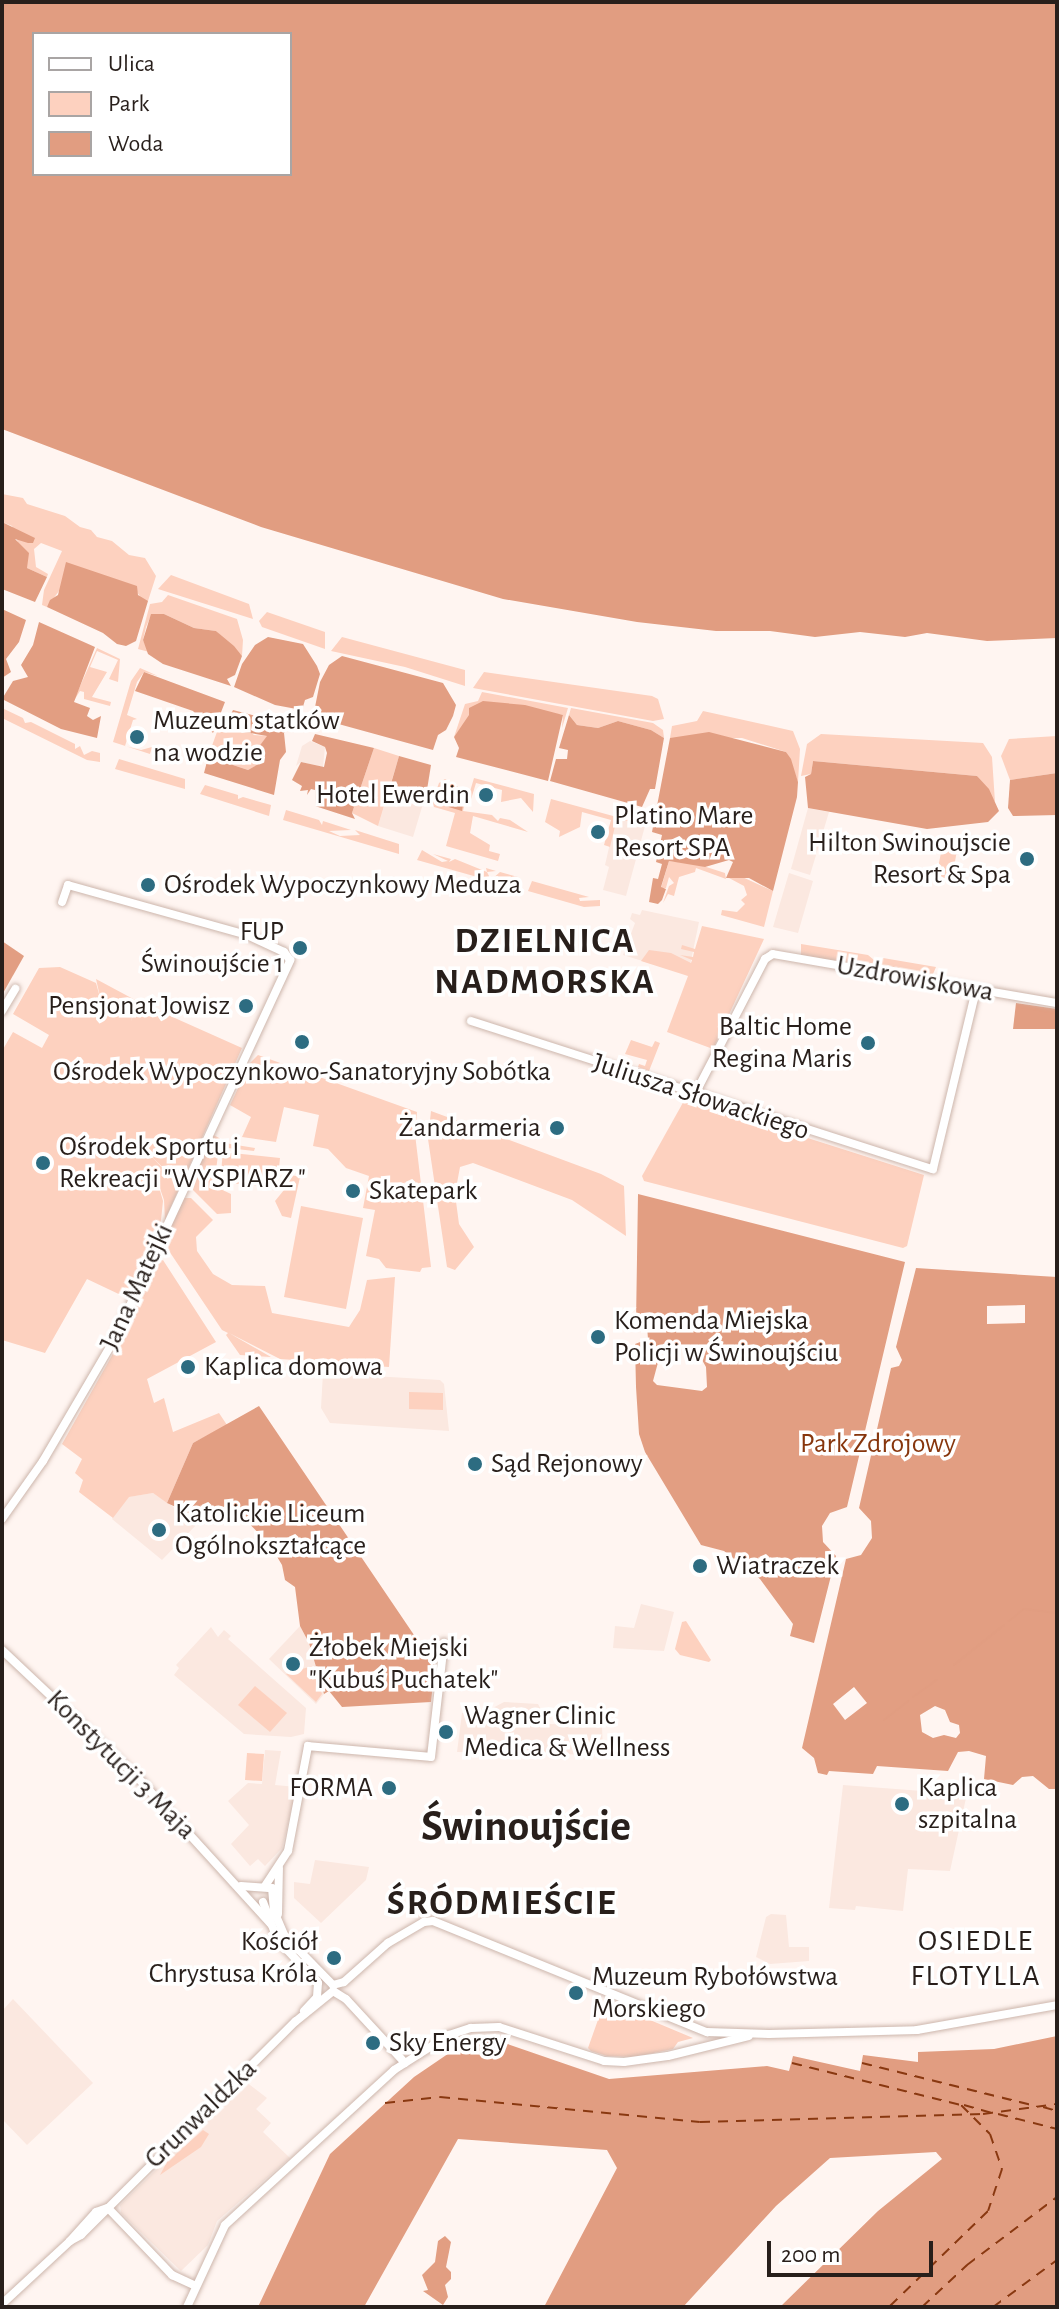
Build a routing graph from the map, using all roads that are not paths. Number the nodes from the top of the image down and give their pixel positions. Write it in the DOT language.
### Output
graph roads {
  1 [pos="80,888"];
  2 [pos="15,989"];
  3 [pos="976,990"];
  4 [pos="1057,1003"];
  5 [pos="2,1011"];
  6 [pos="471,1021"];
  7 [pos="695,1094"];
  8 [pos="2,1519"];
  9 [pos="444,1643"];
  10 [pos="2,1650"];
  11 [pos="278,1868"];
  12 [pos="237,1884"];
  13 [pos="263,1887"];
  14 [pos="247,1895"];
  15 [pos="274,1896"];
  16 [pos="261,1901"];
  17 [pos="274,1921"];
  18 [pos="361,1965"];
  19 [pos="311,1970"];
  20 [pos="326,1987"];
  21 [pos="311,2003"];
  22 [pos="1057,2005"];
  23 [pos="296,2021"];
  24 [pos="699,2030"];
  25 [pos="761,2034"];
  26 [pos="700,2048"];
  27 [pos="405,2063"];
  28 [pos="108,2208"];
  29 [pos="196,2286"];
  30 [pos="2,2304"];
  31 [pos="187,2307"];
  1 -- 1 [label="street"];
  1 -- 8 [label="street, Jana Matejki"];
  2 -- 5 [label="street"];
  3 -- 4 [label="street, Uzdrowiskowa"];
  3 -- 7 [label="street, Uzdrowiskowa"];
  3 -- 7 [label="street, Juliusza Słowackiego"];
  6 -- 7 [label="street, Juliusza Słowackiego"];
  9 -- 11 [label="street"];
  10 -- 12 [label="street, Konstytucji 3 Maja"];
  11 -- 13 [label="street"];
  11 -- 15 [label="street"];
  11 -- 17 [label="street"];
  12 -- 13 [label="street"];
  12 -- 14 [label="street, Konstytucji 3 Maja"];
  13 -- 15 [label="street"];
  13 -- 16 [label="street"];
  14 -- 16 [label="street, Konstytucji 3 Maja"];
  14 -- 17 [label="street"];
  15 -- 16 [label="street"];
  15 -- 17 [label="street"];
  16 -- 17 [label="street"];
  17 -- 19 [label="street"];
  18 -- 19 [label="street"];
  18 -- 20 [label="street"];
  18 -- 24 [label="street"];
  19 -- 20 [label="street"];
  19 -- 21 [label="street"];
  20 -- 21 [label="street, Grunwaldzka"];
  20 -- 23 [label="street, Grunwaldzka"];
  20 -- 27 [label="street"];
  21 -- 23 [label="street, Grunwaldzka"];
  22 -- 25 [label="street"];
  23 -- 28 [label="street, Grunwaldzka"];
  24 -- 25 [label="street"];
  24 -- 26 [label="street"];
  25 -- 26 [label="street"];
  26 -- 27 [label="street"];
  27 -- 29 [label="street"];
  28 -- 29 [label="street"];
  28 -- 30 [label="street, Grunwaldzka"];
  29 -- 31 [label="street"];
}
